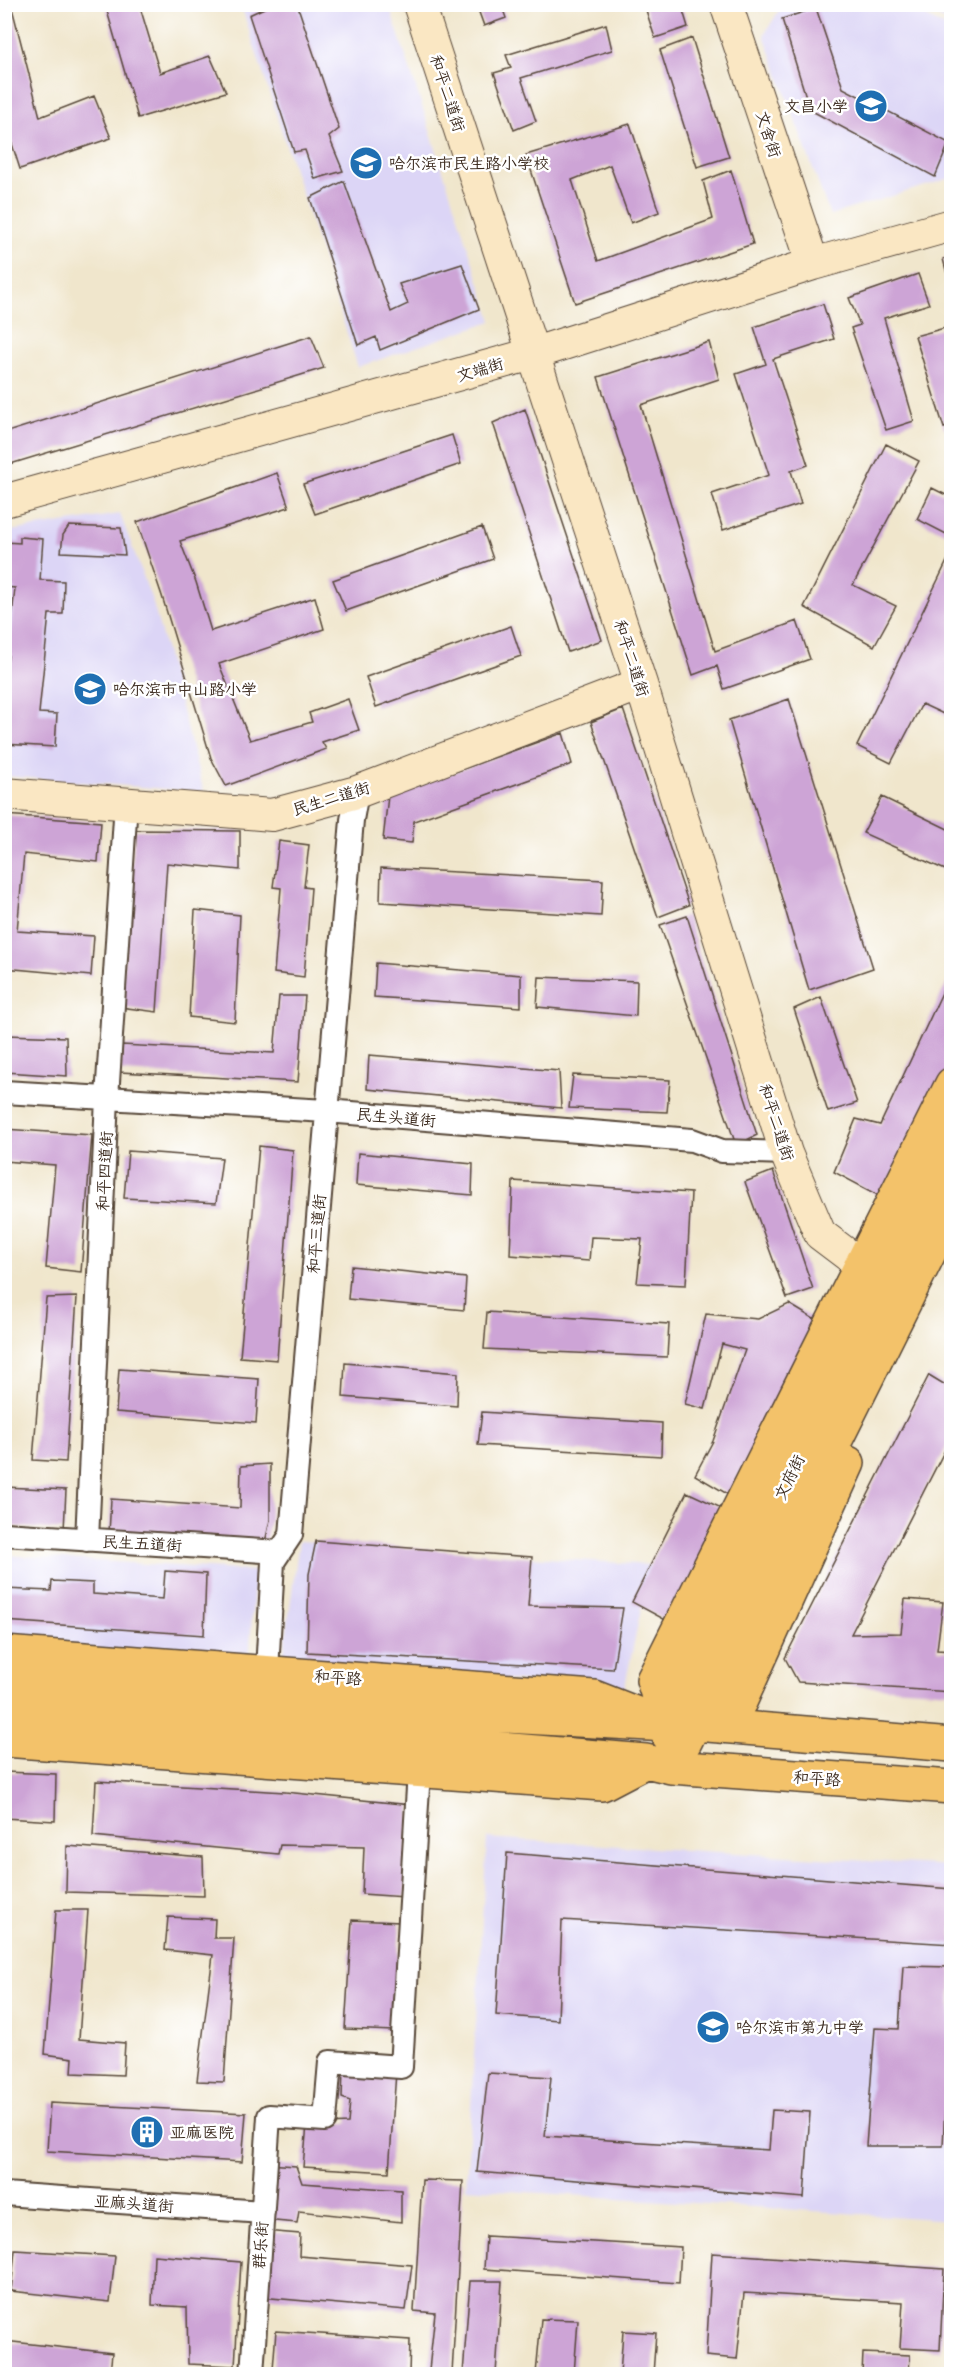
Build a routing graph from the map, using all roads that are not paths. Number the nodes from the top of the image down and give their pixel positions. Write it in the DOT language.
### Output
graph roads {
  1 [pos="419,4"];
  2 [pos="726,4"];
  3 [pos="951,225"];
  4 [pos="813,264"];
  5 [pos="532,354"];
  6 [pos="4,501"];
  7 [pos="641,684"];
  8 [pos="357,792"];
  9 [pos="4,794"];
  10 [pos="126,802"];
  11 [pos="951,1084"];
  12 [pos="4,1092"];
  13 [pos="107,1098"];
  14 [pos="326,1111"];
  15 [pos="951,1148"];
  16 [pos="786,1153"];
  17 [pos="951,1207"];
  18 [pos="951,1251"];
  19 [pos="873,1273"];
  20 [pos="4,1534"];
  21 [pos="87,1540"];
  22 [pos="279,1552"];
  23 [pos="4,1653"];
  24 [pos="267,1671"];
  25 [pos="4,1682"];
  26 [pos="501,1690"];
  27 [pos="4,1708"];
  28 [pos="429,1712"];
  29 [pos="681,1725"];
  30 [pos="4,1740"];
  31 [pos="951,1745"];
  32 [pos="492,1747"];
  33 [pos="659,1764"];
  34 [pos="419,1771"];
  35 [pos="951,1787"];
  36 [pos="4,2194"];
  37 [pos="263,2212"];
  38 [pos="252,2374"];
  1 -- 5 [label="street, 和平二道街"];
  2 -- 4 [label="street, 文舍街"];
  3 -- 4 [label="street, 文端街"];
  4 -- 5 [label="street, 文端街"];
  5 -- 6 [label="street, 文端街"];
  5 -- 7 [label="street, 和平二道街"];
  7 -- 8 [label="street, 民生二道街"];
  7 -- 16 [label="street, 和平二道街"];
  8 -- 10 [label="street, 民生二道街"];
  8 -- 14 [label="street, 和平三道街"];
  9 -- 10 [label="street, 民生二道街"];
  10 -- 13 [label="street, 和平四道街"];
  11 -- 19 [label="main road"];
  12 -- 13 [label="street, 民生头道街"];
  13 -- 14 [label="street, 民生头道街"];
  13 -- 21 [label="street, 和平四道街"];
  14 -- 16 [label="street, 民生头道街"];
  14 -- 22 [label="street, 和平三道街"];
  15 -- 19 [label="main road, 文府街"];
  16 -- 19 [label="street, 和平二道街"];
  17 -- 29 [label="main road, 文府街"];
  18 -- 29 [label="main road"];
  19 -- 29 [label="main road, 文府街"];
  20 -- 21 [label="street, 民生五道街"];
  21 -- 22 [label="street, 民生五道街"];
  22 -- 24 [label="street, 和平三道街"];
  23 -- 24 [label="main road, 和平路"];
  24 -- 26 [label="main road, 和平路"];
  25 -- 28 [label="main road, 和平路"];
  26 -- 28 [label="main road"];
  26 -- 29 [label="main road, 和平路"];
  27 -- 32 [label="main road, 和平路"];
  28 -- 29 [label="main road, 和平路"];
  29 -- 31 [label="main road, 和平路"];
  29 -- 33 [label="main road, 文府街"];
  30 -- 34 [label="main road"];
  32 -- 33 [label="main road, 和平路"];
  32 -- 34 [label="main road"];
  33 -- 34 [label="main road"];
  33 -- 35 [label="main road, 和平路"];
  34 -- 37 [label="street, 群乐街"];
  36 -- 37 [label="street, 亚麻头道街"];
  37 -- 38 [label="street, 群乐街"];
}
